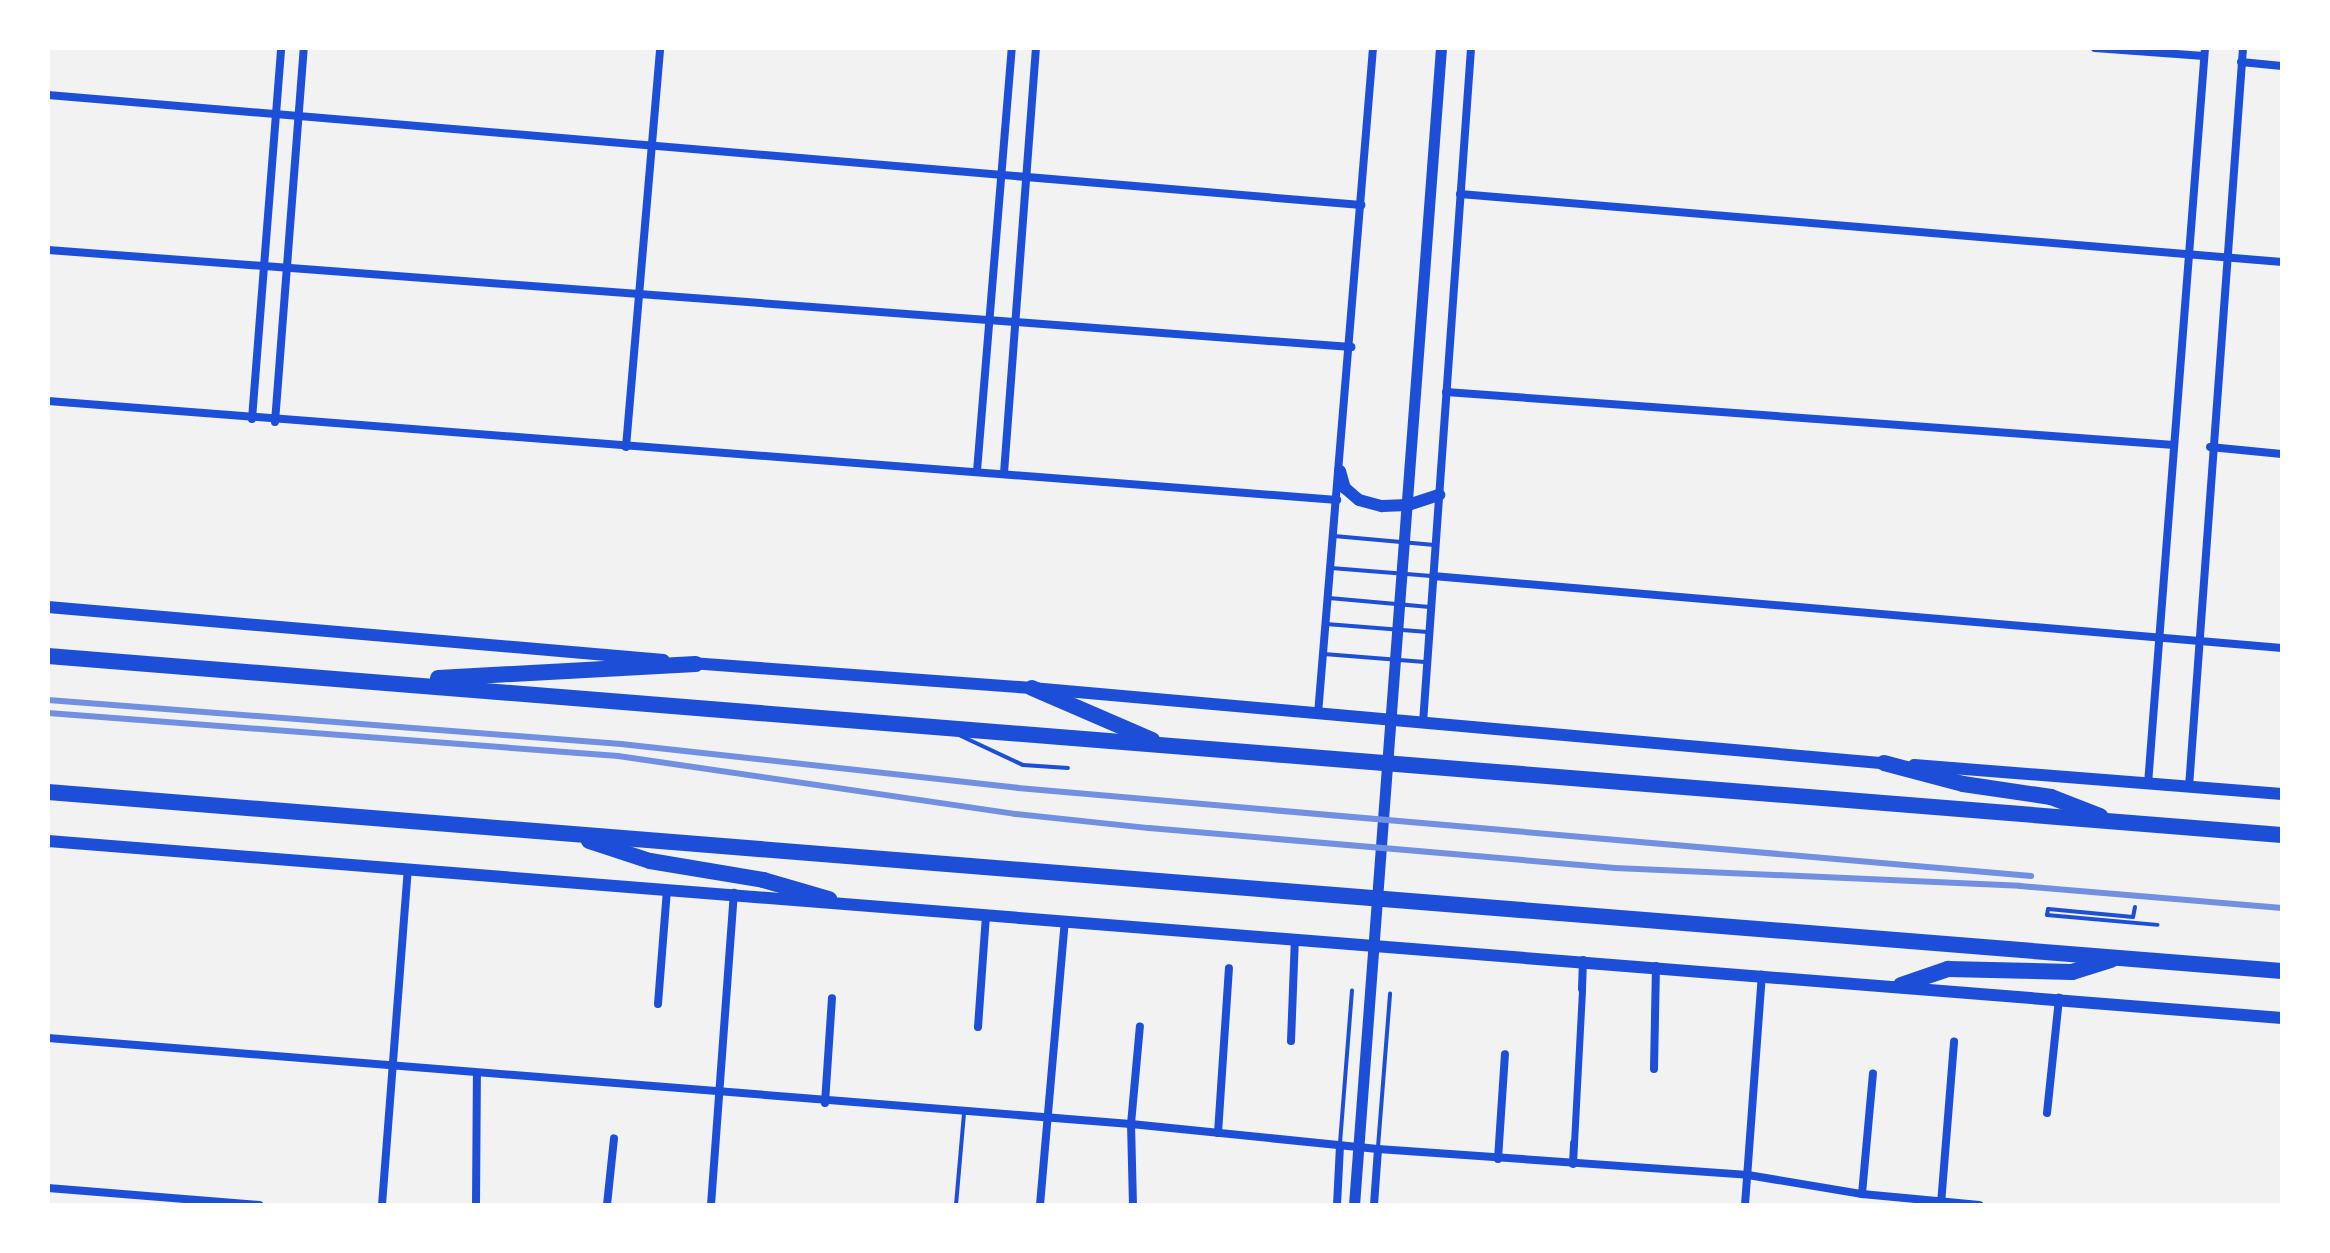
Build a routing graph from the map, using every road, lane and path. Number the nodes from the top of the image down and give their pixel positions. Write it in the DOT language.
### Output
graph roads {
  1 [pos="281,48"];
  2 [pos="304,48"];
  3 [pos="660,48"];
  4 [pos="1012,48"];
  5 [pos="1036,48"];
  6 [pos="1373,48"];
  7 [pos="1441,48"];
  8 [pos="1471,48"];
  9 [pos="2095,48"];
  10 [pos="2243,48"];
  11 [pos="2204,52"];
  12 [pos="2241,62"];
  13 [pos="2282,66"];
  14 [pos="48,95"];
  15 [pos="275,116"];
  16 [pos="297,118"];
  17 [pos="653,144"];
  18 [pos="1002,172"];
  19 [pos="1026,175"];
  20 [pos="1460,194"];
  21 [pos="1361,205"];
  22 [pos="48,250"];
  23 [pos="2189,255"];
  24 [pos="2225,257"];
  25 [pos="2282,262"];
  26 [pos="261,268"];
  27 [pos="284,270"];
  28 [pos="637,295"];
  29 [pos="988,324"];
  30 [pos="1013,325"];
  31 [pos="1351,347"];
  32 [pos="1446,392"];
  33 [pos="48,401"];
  34 [pos="252,419"];
  35 [pos="275,422"];
  36 [pos="2174,445"];
  37 [pos="626,447"];
  38 [pos="2210,447"];
  39 [pos="2282,454"];
  40 [pos="977,471"];
  41 [pos="1340,471"];
  42 [pos="1004,473"];
  43 [pos="1439,495"];
  44 [pos="1337,500"];
  45 [pos="1334,536"];
  46 [pos="1435,545"];
  47 [pos="1331,568"];
  48 [pos="1433,576"];
  49 [pos="1329,598"];
  50 [pos="48,607"];
  51 [pos="1431,607"];
  52 [pos="1326,624"];
  53 [pos="1429,632"];
  54 [pos="2160,638"];
  55 [pos="2198,641"];
  56 [pos="2282,648"];
  57 [pos="1324,654"];
  58 [pos="48,656"];
  59 [pos="1427,662"];
  60 [pos="696,664"];
  61 [pos="373,681"];
  62 [pos="1032,688"];
  63 [pos="1318,714"];
  64 [pos="1423,723"];
  65 [pos="939,726"];
  66 [pos="1165,745"];
  67 [pos="1884,763"];
  68 [pos="1068,768"];
  69 [pos="2148,784"];
  70 [pos="2189,787"];
  71 [pos="48,792"];
  72 [pos="2282,794"];
  73 [pos="2117,822"];
  74 [pos="564,833"];
  75 [pos="2282,835"];
  76 [pos="48,841"];
  77 [pos="408,867"];
  78 [pos="667,888"];
  79 [pos="734,893"];
  80 [pos="829,899"];
  81 [pos="2135,907"];
  82 [pos="986,916"];
  83 [pos="1065,922"];
  84 [pos="2158,925"];
  85 [pos="1295,939"];
  86 [pos="2116,958"];
  87 [pos="1583,960"];
  88 [pos="1656,966"];
  89 [pos="1229,968"];
  90 [pos="2282,971"];
  91 [pos="1762,975"];
  92 [pos="1901,985"];
  93 [pos="1582,989"];
  94 [pos="1352,990"];
  95 [pos="1390,993"];
  96 [pos="832,998"];
  97 [pos="2059,998"];
  98 [pos="658,1004"];
  99 [pos="2282,1018"];
  100 [pos="1140,1026"];
  101 [pos="978,1027"];
  102 [pos="48,1038"];
  103 [pos="1291,1041"];
  104 [pos="1954,1042"];
  105 [pos="1505,1054"];
  106 [pos="394,1069"];
  107 [pos="1654,1069"];
  108 [pos="1873,1073"];
  109 [pos="477,1076"];
  110 [pos="719,1094"];
  111 [pos="825,1103"];
  112 [pos="964,1113"];
  113 [pos="2047,1113"];
  114 [pos="1045,1119"];
  115 [pos="1131,1124"];
  116 [pos="1218,1133"];
  117 [pos="614,1138"];
  118 [pos="1574,1143"];
  119 [pos="1340,1146"];
  120 [pos="1378,1149"];
  121 [pos="1498,1159"];
  122 [pos="1573,1164"];
  123 [pos="1748,1175"];
  124 [pos="48,1188"];
  125 [pos="1862,1194"];
  126 [pos="1941,1204"];
  127 [pos="259,1205"];
  128 [pos="382,1205"];
  129 [pos="476,1205"];
  130 [pos="607,1205"];
  131 [pos="711,1205"];
  132 [pos="956,1205"];
  133 [pos="1040,1205"];
  134 [pos="1133,1205"];
  135 [pos="1337,1205"];
  136 [pos="1354,1205"];
  137 [pos="1374,1205"];
  138 [pos="1745,1205"];
  139 [pos="1979,1205"];
  1 -- 15 [label="street"];
  2 -- 16 [label="street"];
  3 -- 17 [label="street"];
  4 -- 18 [label="street"];
  5 -- 19 [label="street"];
  6 -- 21 [label="street"];
  7 -- 136 [label="street"];
  8 -- 20 [label="street"];
  9 -- 11 [label="street"];
  10 -- 12 [label="street"];
  11 -- 23 [label="street"];
  12 -- 13 [label="street"];
  12 -- 24 [label="street"];
  14 -- 15 [label="street"];
  15 -- 16 [label="street"];
  15 -- 26 [label="street"];
  16 -- 17 [label="street"];
  16 -- 27 [label="street"];
  17 -- 18 [label="street"];
  17 -- 28 [label="street"];
  18 -- 19 [label="street"];
  18 -- 29 [label="street"];
  19 -- 21 [label="street"];
  19 -- 30 [label="street"];
  20 -- 23 [label="street"];
  20 -- 32 [label="street"];
  21 -- 31 [label="street"];
  22 -- 26 [label="street"];
  23 -- 24 [label="street"];
  23 -- 36 [label="street"];
  24 -- 25 [label="street"];
  24 -- 38 [label="street"];
  26 -- 27 [label="street"];
  26 -- 34 [label="street"];
  27 -- 28 [label="street"];
  27 -- 35 [label="street"];
  28 -- 29 [label="street"];
  28 -- 37 [label="street"];
  29 -- 30 [label="street"];
  29 -- 40 [label="street"];
  30 -- 31 [label="street"];
  30 -- 42 [label="street"];
  31 -- 41 [label="street"];
  32 -- 36 [label="street"];
  32 -- 43 [label="street"];
  33 -- 34 [label="street"];
  34 -- 35 [label="street"];
  35 -- 37 [label="street"];
  36 -- 54 [label="street"];
  37 -- 40 [label="street"];
  38 -- 39 [label="street"];
  38 -- 55 [label="street"];
  40 -- 42 [label="street"];
  41 -- 43 [label="main road"];
  41 -- 44 [label="street"];
  42 -- 44 [label="street"];
  43 -- 46 [label="street"];
  44 -- 45 [label="street"];
  45 -- 46 [label="lane"];
  45 -- 47 [label="street"];
  46 -- 48 [label="street"];
  47 -- 48 [label="lane"];
  47 -- 49 [label="street"];
  48 -- 51 [label="street"];
  48 -- 54 [label="street"];
  49 -- 51 [label="lane"];
  49 -- 52 [label="street"];
  50 -- 60 [label="main road"];
  51 -- 53 [label="street"];
  52 -- 53 [label="lane"];
  52 -- 57 [label="street"];
  53 -- 59 [label="street"];
  54 -- 55 [label="street"];
  54 -- 69 [label="street"];
  55 -- 56 [label="street"];
  55 -- 70 [label="street"];
  57 -- 59 [label="lane"];
  57 -- 63 [label="street"];
  58 -- 61 [label="highway"];
  59 -- 64 [label="street"];
  60 -- 61 [label="highway"];
  60 -- 62 [label="main road"];
  61 -- 65 [label="highway"];
  62 -- 63 [label="main road"];
  62 -- 66 [label="highway"];
  63 -- 64 [label="main road"];
  64 -- 67 [label="main road"];
  65 -- 66 [label="highway"];
  65 -- 68 [label="lane"];
  66 -- 73 [label="highway"];
  67 -- 69 [label="main road"];
  67 -- 73 [label="highway"];
  69 -- 70 [label="main road"];
  70 -- 72 [label="main road"];
  71 -- 74 [label="highway"];
  73 -- 75 [label="highway"];
  74 -- 80 [label="highway"];
  74 -- 86 [label="highway"];
  76 -- 77 [label="main road"];
  77 -- 78 [label="main road"];
  77 -- 106 [label="street"];
  78 -- 79 [label="main road"];
  78 -- 98 [label="street"];
  79 -- 80 [label="main road"];
  79 -- 110 [label="street"];
  80 -- 82 [label="main road"];
  81 -- 84 [label="lane"];
  82 -- 83 [label="main road"];
  82 -- 101 [label="street"];
  83 -- 85 [label="main road"];
  83 -- 114 [label="street"];
  85 -- 87 [label="main road"];
  85 -- 103 [label="street"];
  86 -- 90 [label="highway"];
  86 -- 92 [label="highway"];
  87 -- 88 [label="main road"];
  87 -- 93 [label="street"];
  88 -- 91 [label="main road"];
  88 -- 107 [label="street"];
  89 -- 116 [label="street"];
  91 -- 92 [label="main road"];
  91 -- 123 [label="street"];
  92 -- 97 [label="main road"];
  93 -- 118 [label="street"];
  94 -- 119 [label="lane"];
  95 -- 120 [label="lane"];
  96 -- 111 [label="street"];
  97 -- 99 [label="main road"];
  97 -- 113 [label="street"];
  100 -- 115 [label="street"];
  102 -- 106 [label="street"];
  104 -- 126 [label="street"];
  105 -- 121 [label="street"];
  106 -- 109 [label="street"];
  106 -- 128 [label="street"];
  108 -- 125 [label="street"];
  109 -- 110 [label="street"];
  109 -- 129 [label="street"];
  110 -- 111 [label="street"];
  110 -- 131 [label="street"];
  111 -- 112 [label="street"];
  112 -- 114 [label="street"];
  112 -- 132 [label="lane"];
  114 -- 115 [label="street"];
  114 -- 133 [label="street"];
  115 -- 116 [label="street"];
  115 -- 134 [label="street"];
  116 -- 119 [label="street"];
  117 -- 130 [label="street"];
  118 -- 122 [label="street"];
  119 -- 120 [label="street"];
  119 -- 135 [label="street"];
  120 -- 121 [label="street"];
  120 -- 137 [label="street"];
  121 -- 122 [label="street"];
  122 -- 123 [label="street"];
  123 -- 125 [label="street"];
  123 -- 138 [label="street"];
  124 -- 127 [label="street"];
  125 -- 126 [label="street"];
  126 -- 139 [label="street"];
}
